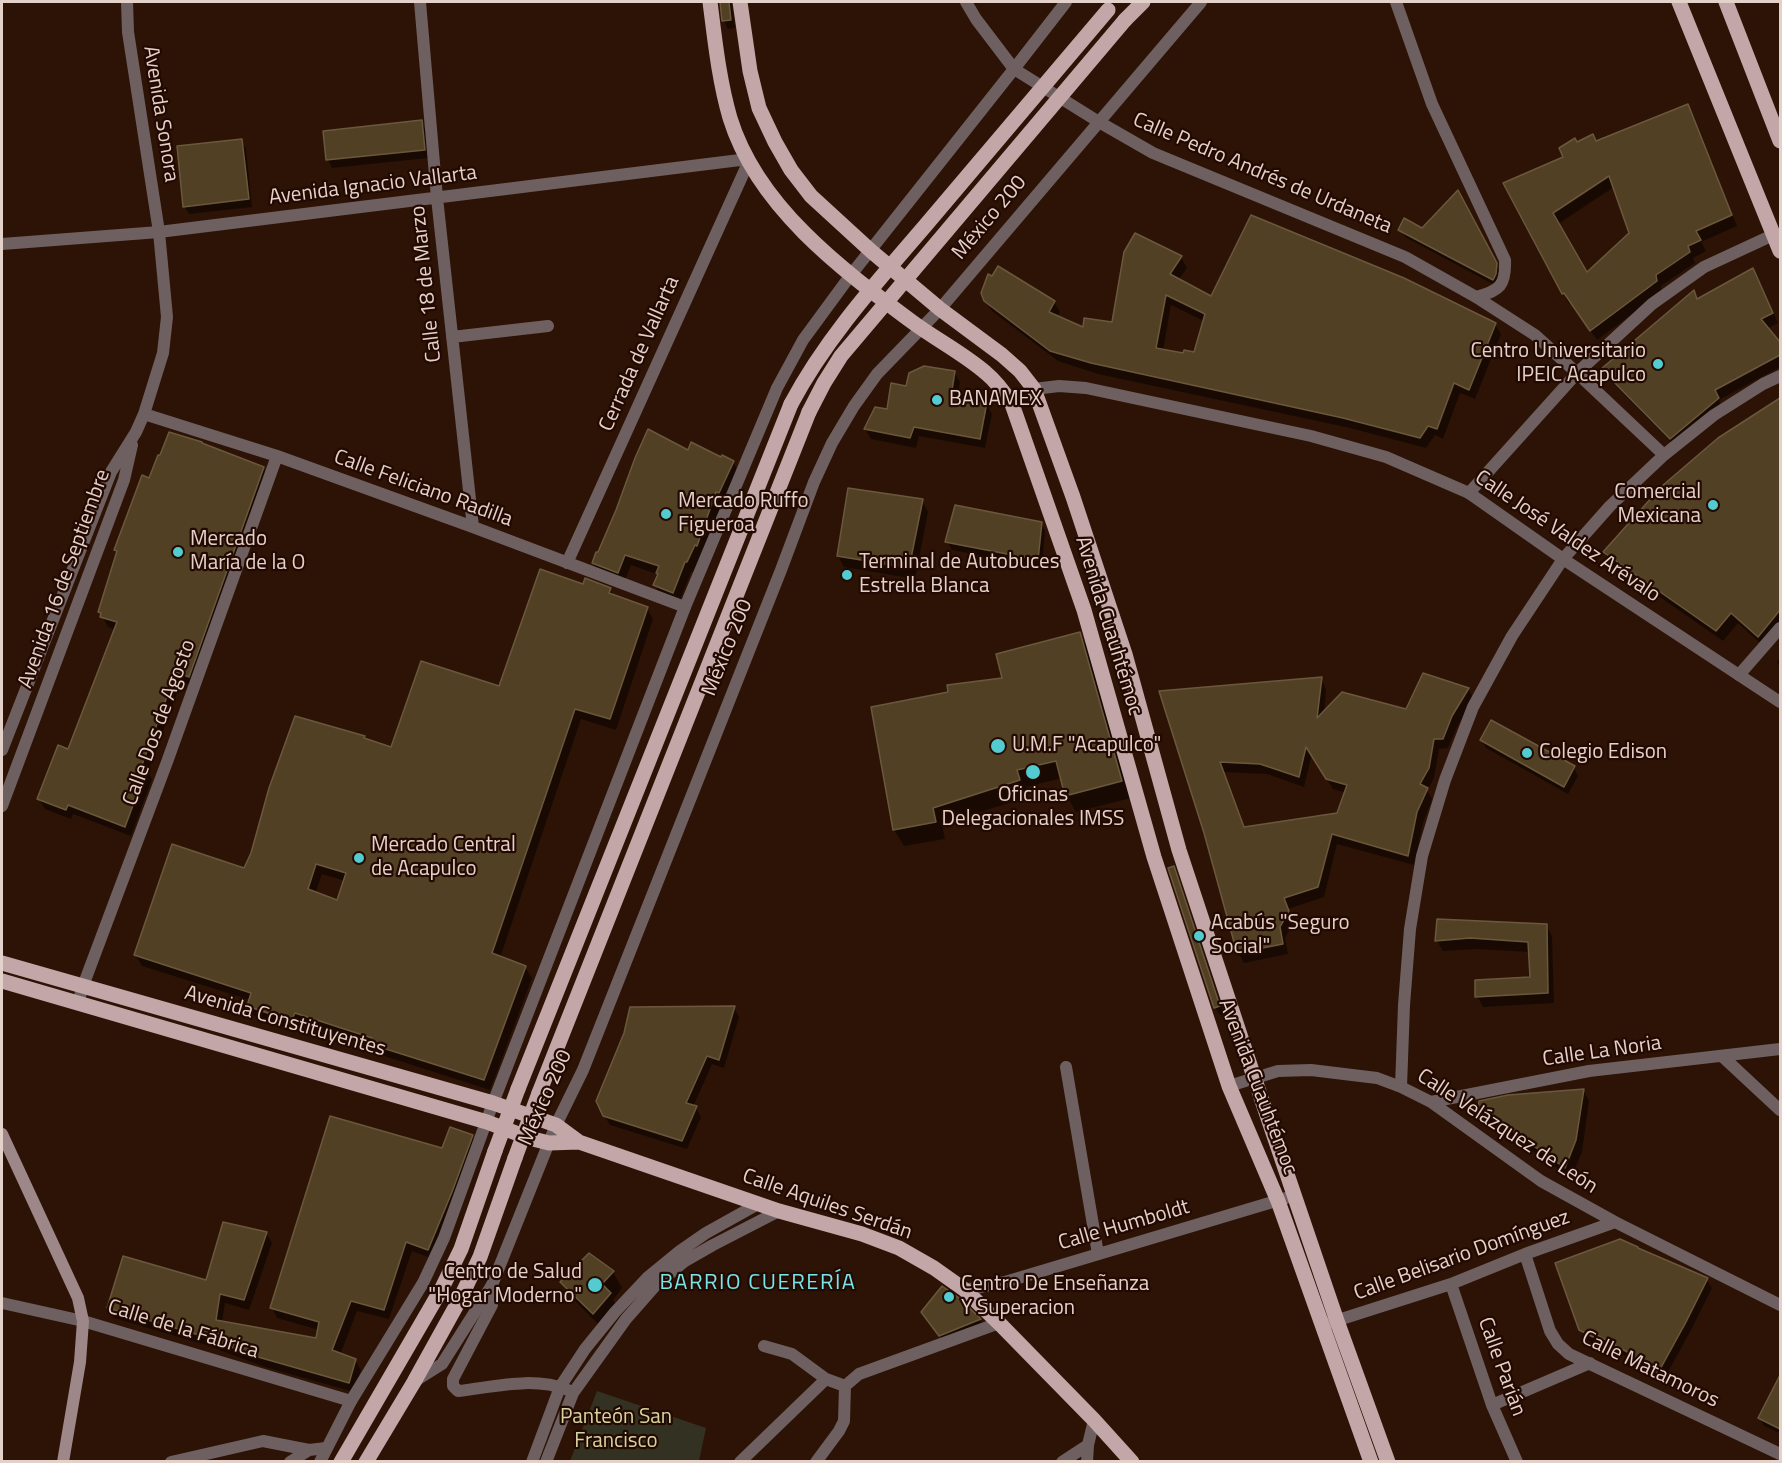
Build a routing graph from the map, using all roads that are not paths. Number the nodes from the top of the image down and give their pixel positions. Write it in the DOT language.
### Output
graph roads {
  1 [pos="127,2"];
  2 [pos="420,2"];
  3 [pos="710,2"];
  4 [pos="740,2"];
  5 [pos="966,2"];
  6 [pos="1066,2"];
  7 [pos="1143,2"];
  8 [pos="1201,2"];
  9 [pos="1396,2"];
  10 [pos="1679,2"];
  11 [pos="1726,2"];
  12 [pos="1112,6"];
  13 [pos="1014,69"];
  14 [pos="1099,122"];
  15 [pos="1780,141"];
  16 [pos="748,160"];
  17 [pos="437,198"];
  18 [pos="159,232"];
  19 [pos="1773,235"];
  20 [pos="2,244"];
  21 [pos="871,250"];
  22 [pos="1780,251"];
  23 [pos="850,276"];
  24 [pos="1476,297"];
  25 [pos="940,309"];
  26 [pos="548,326"];
  27 [pos="922,329"];
  28 [pos="452,337"];
  29 [pos="1577,373"];
  30 [pos="1780,376"];
  31 [pos="1034,389"];
  32 [pos="144,414"];
  33 [pos="136,432"];
  34 [pos="1664,455"];
  35 [pos="277,456"];
  36 [pos="1469,493"];
  37 [pos="473,527"];
  38 [pos="1563,559"];
  39 [pos="567,564"];
  40 [pos="685,607"];
  41 [pos="57,610"];
  42 [pos="73,616"];
  43 [pos="1780,628"];
  44 [pos="1739,675"];
  45 [pos="1780,702"];
  46 [pos="2,750"];
  47 [pos="2,806"];
  48 [pos="2,963"];
  49 [pos="2,981"];
  50 [pos="83,986"];
  51 [pos="78,1003"];
  52 [pos="1780,1049"];
  53 [pos="1722,1056"];
  54 [pos="1066,1067"];
  55 [pos="1254,1077"];
  56 [pos="1230,1086"];
  57 [pos="1401,1087"];
  58 [pos="1431,1102"];
  59 [pos="494,1103"];
  60 [pos="1780,1110"];
  61 [pos="488,1122"];
  62 [pos="556,1125"];
  63 [pos="2,1136"];
  64 [pos="579,1142"];
  65 [pos="549,1143"];
  66 [pos="1293,1196"];
  67 [pos="1278,1201"];
  68 [pos="758,1204"];
  69 [pos="779,1211"];
  70 [pos="1615,1222"];
  71 [pos="1098,1254"];
  72 [pos="1526,1254"];
  73 [pos="1451,1284"];
  74 [pos="492,1285"];
  75 [pos="965,1290"];
  76 [pos="2,1303"];
  77 [pos="1780,1305"];
  78 [pos="83,1321"];
  79 [pos="999,1323"];
  80 [pos="1330,1323"];
  81 [pos="764,1346"];
  82 [pos="1590,1363"];
  83 [pos="826,1379"];
  84 [pos="414,1382"];
  85 [pos="845,1386"];
  86 [pos="560,1387"];
  87 [pos="573,1393"];
  88 [pos="351,1401"];
  89 [pos="1492,1406"];
  90 [pos="1094,1420"];
  91 [pos="1088,1445"];
  92 [pos="326,1448"];
  93 [pos="309,1450"];
  94 [pos="1780,1454"];
  95 [pos="63,1461"];
  96 [pos="171,1461"];
  97 [pos="290,1461"];
  98 [pos="320,1461"];
  99 [pos="341,1461"];
  100 [pos="366,1461"];
  101 [pos="532,1461"];
  102 [pos="546,1461"];
  103 [pos="740,1461"];
  104 [pos="816,1461"];
  105 [pos="1062,1461"];
  106 [pos="1087,1461"];
  107 [pos="1132,1461"];
  108 [pos="1371,1461"];
  109 [pos="1388,1461"];
  110 [pos="1517,1461"];
  1 -- 18 [label="street, Avenida Sonora"];
  2 -- 17 [label="street, Calle 18 de Marzo"];
  3 -- 16 [label="main road, Avenida Cuauhtémoc"];
  4 -- 21 [label="main road, Avenida Cuauhtémoc"];
  5 -- 13 [label="street, Calle Pedro Andrés de Urdaneta"];
  6 -- 13 [label="street"];
  7 -- 84 [label="main road, México 200, bridge"];
  8 -- 14 [label="street, México 200"];
  9 -- 24 [label="street"];
  10 -- 19 [label="main road"];
  11 -- 15 [label="main road"];
  12 -- 99 [label="main road, México 200, bridge"];
  13 -- 14 [label="street, Calle Pedro Andrés de Urdaneta"];
  13 -- 21 [label="street"];
  14 -- 24 [label="street, Calle Pedro Andrés de Urdaneta"];
  14 -- 25 [label="street, México 200"];
  16 -- 17 [label="street, Avenida Ignacio Vallarta"];
  16 -- 23 [label="main road, Avenida Cuauhtémoc"];
  16 -- 39 [label="street, Cerrada de Vallarta"];
  17 -- 18 [label="street, Avenida Ignacio Vallarta"];
  17 -- 28 [label="street, Calle 18 de Marzo"];
  18 -- 20 [label="street, Avenida Ignacio Vallarta"];
  18 -- 32 [label="street, Avenida 16 de Septiembre"];
  19 -- 22 [label="main road"];
  19 -- 29 [label="street"];
  21 -- 23 [label="street"];
  21 -- 25 [label="main road, Avenida Cuauhtémoc"];
  23 -- 27 [label="main road, Avenida Cuauhtémoc"];
  23 -- 40 [label="street"];
  24 -- 29 [label="street, Calle Pedro Andrés de Urdaneta"];
  25 -- 27 [label="street, México 200"];
  25 -- 31 [label="main road, Avenida Cuauhtémoc"];
  26 -- 28 [label="street"];
  27 -- 56 [label="main road, Avenida Cuauhtémoc"];
  27 -- 62 [label="street, México 200"];
  28 -- 37 [label="street, Calle 18 de Marzo"];
  29 -- 34 [label="street, Calle Pedro Andrés de Urdaneta"];
  29 -- 36 [label="street"];
  30 -- 34 [label="street"];
  31 -- 36 [label="street, Calle José Valdez Arévalo"];
  31 -- 55 [label="main road, Avenida Cuauhtémoc"];
  32 -- 33 [label="street, Avenida 16 de Septiembre"];
  32 -- 35 [label="street, Calle Feliciano Radilla"];
  33 -- 41 [label="street, Avenida 16 de Septiembre"];
  33 -- 42 [label="street, Avenida 16 de Septiembre"];
  34 -- 38 [label="street"];
  35 -- 37 [label="street, Calle Feliciano Radilla"];
  35 -- 50 [label="street, Calle Dos de Agosto"];
  36 -- 38 [label="street, Calle José Valdez Arévalo"];
  37 -- 39 [label="street, Calle Feliciano Radilla"];
  38 -- 44 [label="street, Calle José Valdez Arévalo"];
  38 -- 57 [label="street"];
  39 -- 40 [label="street, Calle Feliciano Radilla"];
  40 -- 59 [label="street"];
  41 -- 42 [label="street"];
  41 -- 46 [label="street, Avenida 16 de Septiembre"];
  42 -- 47 [label="street, Avenida 16 de Septiembre"];
  43 -- 44 [label="street"];
  44 -- 45 [label="street, Calle José Valdez Arévalo"];
  48 -- 50 [label="main road, Avenida Constituyentes"];
  49 -- 51 [label="main road, Avenida Constituyentes"];
  50 -- 51 [label="street, Calle Dos de Agosto"];
  50 -- 59 [label="main road, Avenida Constituyentes"];
  51 -- 61 [label="main road, Avenida Constituyentes"];
  52 -- 53 [label="street, Calle La Noria"];
  53 -- 58 [label="street, Calle La Noria"];
  53 -- 60 [label="street"];
  54 -- 71 [label="street"];
  55 -- 56 [label="street, Calle Velázquez de León"];
  55 -- 57 [label="street, Calle Velázquez de León"];
  55 -- 66 [label="main road, Avenida Cuauhtémoc"];
  56 -- 67 [label="main road, Avenida Cuauhtémoc"];
  57 -- 58 [label="street, Calle Velázquez de León"];
  58 -- 70 [label="street, Calle Velázquez de León"];
  59 -- 61 [label="street"];
  59 -- 62 [label="main road, Avenida Constituyentes"];
  61 -- 65 [label="main road, Avenida Constituyentes"];
  61 -- 88 [label="street"];
  62 -- 64 [label="main road, Calle Aquiles Serdán"];
  62 -- 65 [label="street, México 200"];
  63 -- 78 [label="main road"];
  64 -- 65 [label="main road, Calle Aquiles Serdán"];
  64 -- 68 [label="main road, Calle Aquiles Serdán"];
  65 -- 74 [label="street, México 200"];
  66 -- 67 [label="street, Calle Humboldt"];
  66 -- 80 [label="main road, Avenida Cuauhtémoc"];
  67 -- 71 [label="street, Calle Humboldt"];
  67 -- 80 [label="main road, Avenida Cuauhtémoc"];
  68 -- 69 [label="main road, Calle Aquiles Serdán"];
  68 -- 86 [label="street"];
  69 -- 75 [label="main road, Calle Aquiles Serdán"];
  69 -- 87 [label="street"];
  70 -- 72 [label="street, Calle Belisario Domínguez"];
  70 -- 77 [label="street, Calle Velázquez de León"];
  71 -- 75 [label="street, Calle Humboldt"];
  72 -- 73 [label="street, Calle Belisario Domínguez"];
  72 -- 82 [label="street, Calle Matamoros"];
  73 -- 80 [label="street, Calle Belisario Domínguez"];
  73 -- 89 [label="street, Calle Parián"];
  74 -- 84 [label="street, México 200"];
  74 -- 86 [label="street"];
  75 -- 79 [label="main road, Calle Aquiles Serdán"];
  76 -- 78 [label="street, Calle de la Fábrica"];
  78 -- 88 [label="street, Calle de la Fábrica"];
  78 -- 95 [label="main road"];
  79 -- 85 [label="street"];
  79 -- 90 [label="main road, Calle Aquiles Serdán"];
  80 -- 108 [label="main road, Avenida Cuauhtémoc"];
  80 -- 109 [label="main road, Avenida Cuauhtémoc"];
  81 -- 83 [label="street"];
  82 -- 89 [label="street"];
  82 -- 94 [label="street, Calle Matamoros"];
  83 -- 85 [label="street"];
  83 -- 103 [label="street"];
  84 -- 100 [label="main road, México 200"];
  85 -- 104 [label="street"];
  86 -- 87 [label="street"];
  86 -- 101 [label="street"];
  87 -- 102 [label="street"];
  88 -- 92 [label="street"];
  89 -- 110 [label="street, Calle Parián"];
  90 -- 91 [label="street"];
  90 -- 107 [label="main road, Calle Aquiles Serdán"];
  91 -- 105 [label="street"];
  91 -- 106 [label="street"];
  92 -- 93 [label="street"];
  92 -- 98 [label="street"];
  93 -- 96 [label="street"];
  93 -- 97 [label="street"];
}
